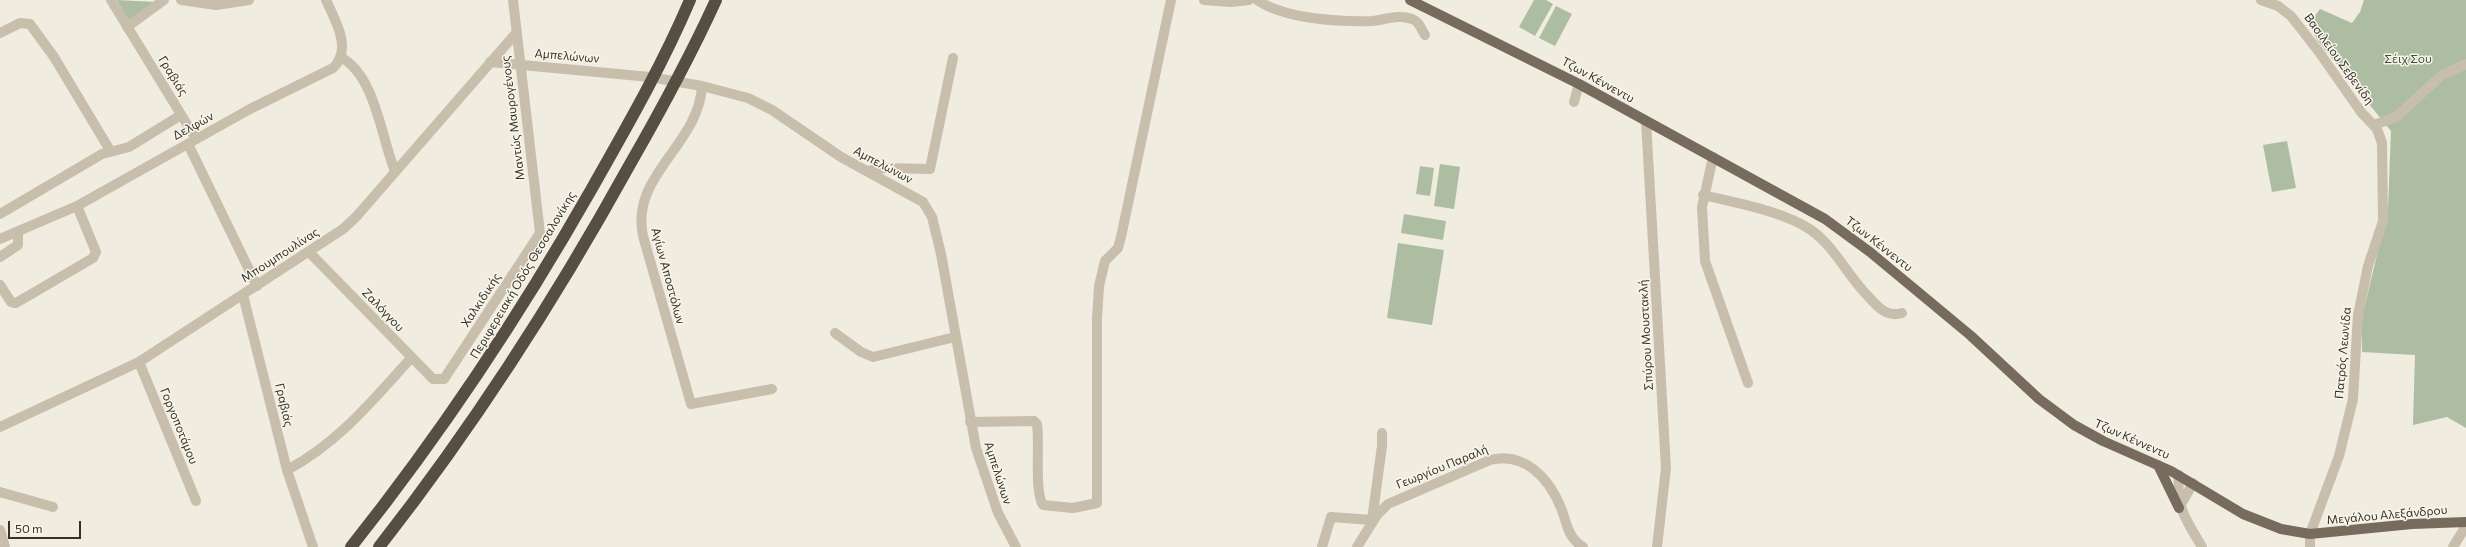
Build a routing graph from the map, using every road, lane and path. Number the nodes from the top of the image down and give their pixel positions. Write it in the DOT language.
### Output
graph roads {
  1 [pos="111,0"];
  2 [pos="164,0"];
  3 [pos="181,0"];
  4 [pos="249,0"];
  5 [pos="326,0"];
  6 [pos="513,0"];
  7 [pos="716,0"];
  8 [pos="1171,0"];
  9 [pos="1204,0"];
  10 [pos="1249,0"];
  11 [pos="1258,0"];
  12 [pos="1410,0"];
  13 [pos="2260,0"];
  14 [pos="689,2"];
  15 [pos="127,27"];
  16 [pos="517,32"];
  17 [pos="0,33"];
  18 [pos="1425,35"];
  19 [pos="340,57"];
  20 [pos="953,58"];
  21 [pos="490,62"];
  22 [pos="2466,64"];
  23 [pos="520,66"];
  24 [pos="1579,84"];
  25 [pos="702,86"];
  26 [pos="1574,102"];
  27 [pos="181,115"];
  28 [pos="1646,121"];
  29 [pos="2374,125"];
  30 [pos="192,142"];
  31 [pos="112,152"];
  32 [pos="1713,157"];
  33 [pos="395,171"];
  34 [pos="868,171"];
  35 [pos="1703,194"];
  36 [pos="77,206"];
  37 [pos="0,214"];
  38 [pos="18,232"];
  39 [pos="540,233"];
  40 [pos="0,239"];
  41 [pos="309,252"];
  42 [pos="0,257"];
  43 [pos="0,285"];
  44 [pos="257,286"];
  45 [pos="243,295"];
  46 [pos="1902,313"];
  47 [pos="835,334"];
  48 [pos="955,337"];
  49 [pos="411,358"];
  50 [pos="139,362"];
  51 [pos="441,380"];
  52 [pos="1748,383"];
  53 [pos="772,389"];
  54 [pos="970,422"];
  55 [pos="0,427"];
  56 [pos="1382,433"];
  57 [pos="2158,465"];
  58 [pos="286,470"];
  59 [pos="2179,475"];
  60 [pos="2193,484"];
  61 [pos="0,492"];
  62 [pos="196,501"];
  63 [pos="54,507"];
  64 [pos="2179,508"];
  65 [pos="2466,522"];
  66 [pos="2466,526"];
  67 [pos="0,530"];
  68 [pos="2310,534"];
  69 [pos="5,547"];
  70 [pos="313,547"];
  71 [pos="351,547"];
  72 [pos="379,547"];
  73 [pos="1016,547"];
  74 [pos="1322,547"];
  75 [pos="1358,547"];
  76 [pos="1583,547"];
  77 [pos="1657,547"];
  78 [pos="2202,547"];
  79 [pos="2310,547"];
  80 [pos="2453,547"];
  1 -- 15 [label="street, Γραβιάς"];
  2 -- 15 [label="street"];
  3 -- 4 [label="street"];
  5 -- 19 [label="street"];
  6 -- 16 [label="street, Μαντώς Μαυρογένους"];
  7 -- 72 [label="highway"];
  8 -- 54 [label="street"];
  9 -- 10 [label="street"];
  11 -- 18 [label="street"];
  12 -- 24 [label="main road, Τζων Κέννεντυ"];
  13 -- 29 [label="street, Βασιλείου Σεβενίδη"];
  14 -- 71 [label="highway, Περιφερειακή Οδός Θεσσαλονίκης"];
  15 -- 27 [label="street, Γραβιάς"];
  16 -- 21 [label="street, Μπουμπουλίνας"];
  16 -- 23 [label="street, Μαντώς Μαυρογένους"];
  17 -- 31 [label="street"];
  19 -- 30 [label="street, Δελφών"];
  19 -- 33 [label="street"];
  20 -- 34 [label="street"];
  21 -- 23 [label="street, Αμπελώνων"];
  21 -- 33 [label="street, Μπουμπουλίνας"];
  22 -- 29 [label="street"];
  23 -- 25 [label="street, Αμπελώνων"];
  23 -- 39 [label="street, Μαντώς Μαυρογένους"];
  24 -- 26 [label="street"];
  24 -- 28 [label="main road, Τζων Κέννεντυ"];
  25 -- 34 [label="street, Αμπελώνων"];
  25 -- 53 [label="street, Αγίων Αποστόλων"];
  27 -- 30 [label="street, Γραβιάς"];
  27 -- 31 [label="street"];
  28 -- 32 [label="main road, Τζων Κέννεντυ"];
  28 -- 77 [label="street, Σπύρου Μουστακλή"];
  29 -- 68 [label="street, Πατρός Λεωνίδα"];
  30 -- 36 [label="street, Δελφών"];
  30 -- 44 [label="street, Γραβιάς"];
  31 -- 37 [label="street"];
  32 -- 35 [label="street"];
  32 -- 57 [label="main road, Τζων Κέννεντυ"];
  33 -- 41 [label="street, Μπουμπουλίνας"];
  34 -- 48 [label="street, Αμπελώνων"];
  35 -- 46 [label="street"];
  35 -- 52 [label="street"];
  36 -- 38 [label="street, Δελφών"];
  36 -- 43 [label="street"];
  38 -- 40 [label="street, Δελφών"];
  38 -- 42 [label="street"];
  39 -- 51 [label="street, Χαλκιδικής"];
  41 -- 44 [label="street, Μπουμπουλίνας"];
  41 -- 49 [label="street, Ζαλόγγου"];
  44 -- 45 [label="street, Μπουμπουλίνας"];
  45 -- 50 [label="street, Μπουμπουλίνας"];
  45 -- 58 [label="street, Γραβιάς"];
  47 -- 48 [label="street"];
  48 -- 54 [label="street, Αμπελώνων"];
  49 -- 51 [label="street, Ζαλόγγου"];
  49 -- 58 [label="street"];
  50 -- 55 [label="street, Μπουμπουλίνας"];
  50 -- 62 [label="street, Γοργοποτάμου"];
  54 -- 73 [label="street, Αμπελώνων"];
  56 -- 74 [label="street"];
  57 -- 59 [label="main road, Τζων Κέννεντυ"];
  57 -- 64 [label="main road"];
  58 -- 70 [label="street, Γραβιάς"];
  59 -- 60 [label="main road, Τζων Κέννεντυ"];
  59 -- 64 [label="street"];
  60 -- 64 [label="street"];
  60 -- 68 [label="main road, Τζων Κέννεντυ"];
  61 -- 63 [label="street"];
  64 -- 78 [label="street"];
  65 -- 68 [label="main road, Μεγάλου Αλεξάνδρου"];
  66 -- 80 [label="street"];
  67 -- 69 [label="street"];
  68 -- 79 [label="street"];
  75 -- 76 [label="street, Γεωργίου Παραλή"];
}
